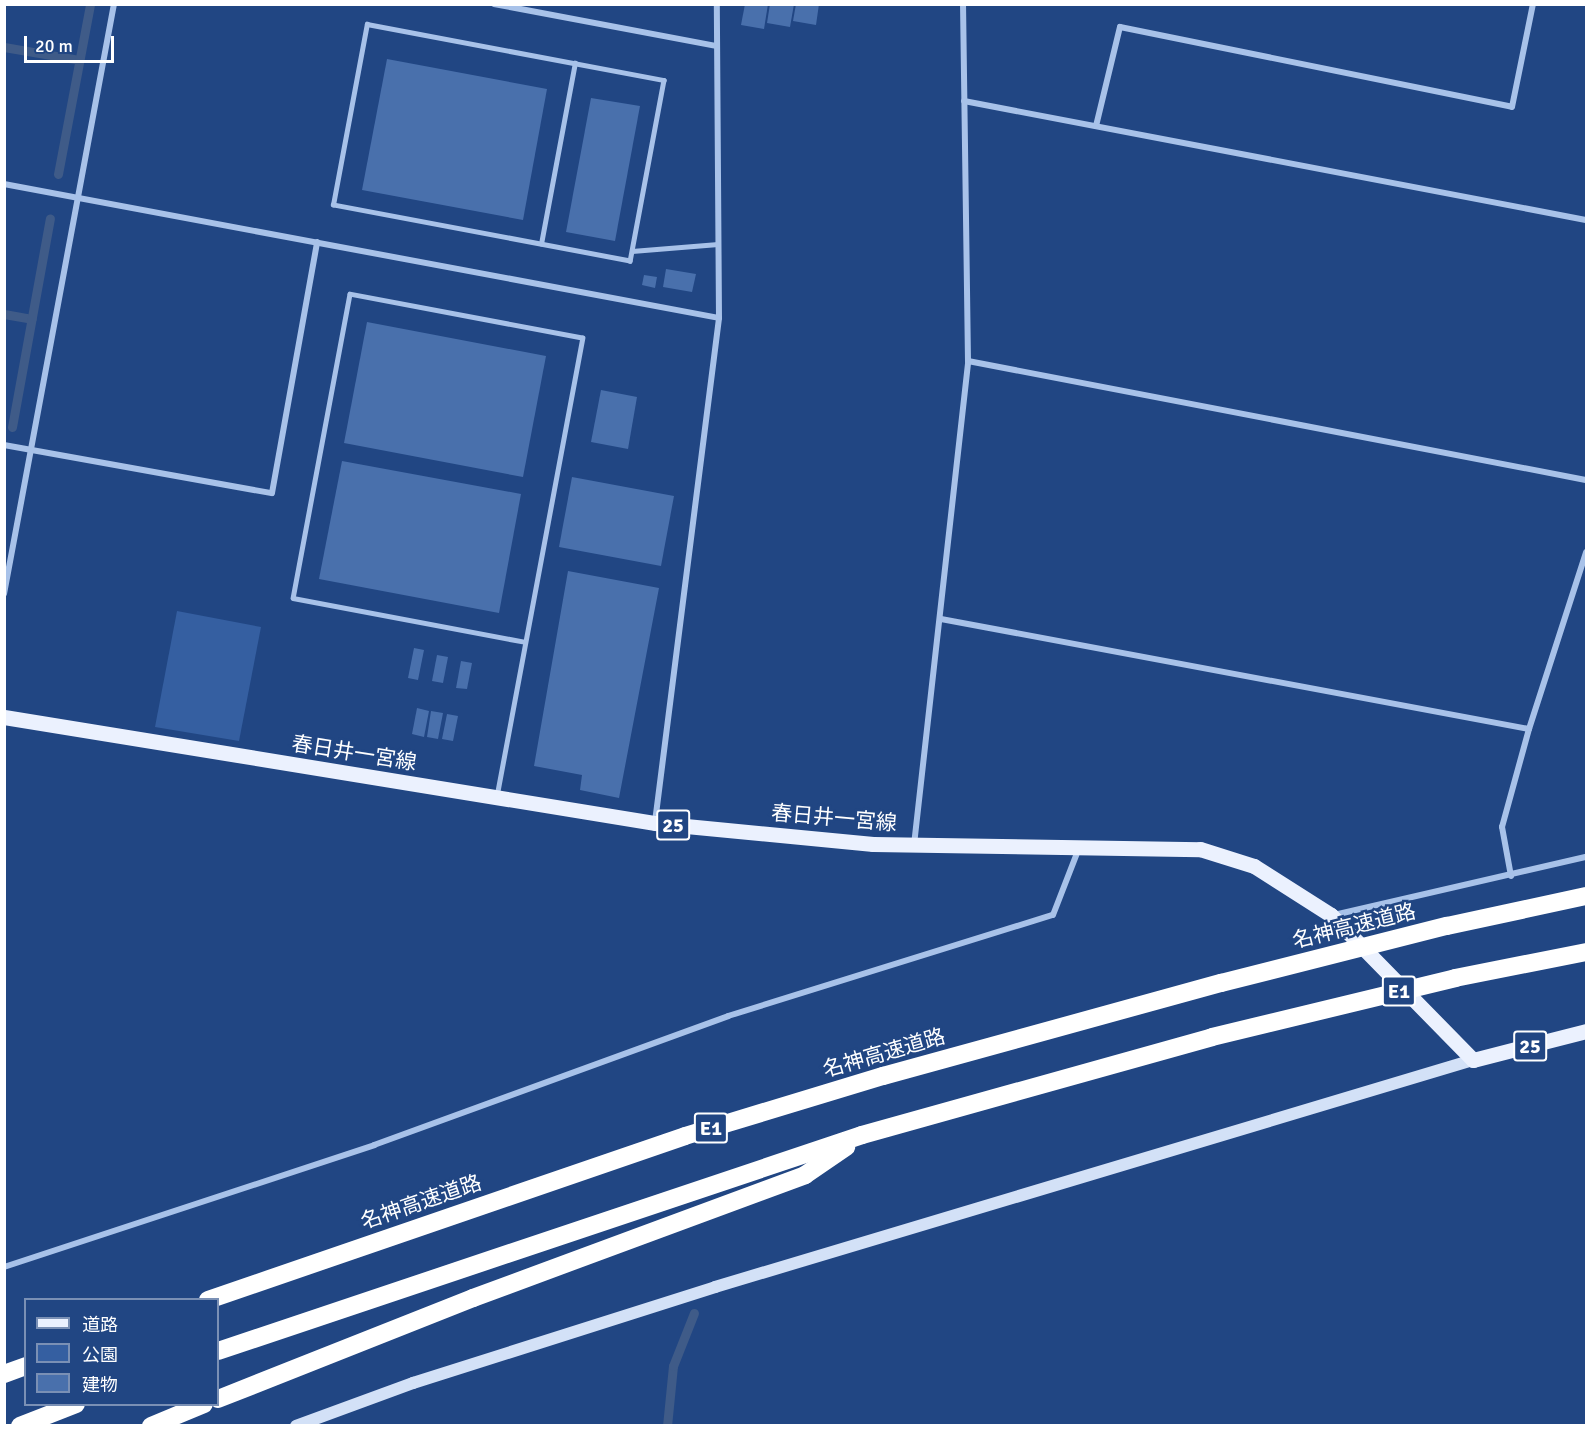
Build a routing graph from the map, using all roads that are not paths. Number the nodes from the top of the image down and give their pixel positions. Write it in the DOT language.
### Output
graph roads {
  1 [pos="114,4"];
  2 [pos="494,4"];
  3 [pos="717,4"];
  4 [pos="963,4"];
  5 [pos="1533,4"];
  6 [pos="717,46"];
  7 [pos="575,63"];
  8 [pos="964,101"];
  9 [pos="1096,126"];
  10 [pos="4,184"];
  11 [pos="78,198"];
  12 [pos="1587,220"];
  13 [pos="317,242"];
  14 [pos="541,244"];
  15 [pos="718,244"];
  16 [pos="632,251"];
  17 [pos="719,318"];
  18 [pos="968,361"];
  19 [pos="4,445"];
  20 [pos="31,450"];
  21 [pos="1587,480"];
  22 [pos="1587,552"];
  23 [pos="4,594"];
  24 [pos="941,620"];
  25 [pos="525,642"];
  26 [pos="4,717"];
  27 [pos="1529,729"];
  28 [pos="496,797"];
  29 [pos="655,823"];
  30 [pos="1080,844"];
  31 [pos="914,846"];
  32 [pos="1587,857"];
  33 [pos="1511,876"];
  34 [pos="1587,896"];
  35 [pos="1331,915"];
  36 [pos="1587,951"];
  37 [pos="1587,1031"];
  38 [pos="1473,1060"];
  39 [pos="862,1136"];
  40 [pos="4,1267"];
  41 [pos="211,1298"];
  42 [pos="219,1351"];
  43 [pos="24,1367"];
  44 [pos="4,1374"];
  45 [pos="219,1399"];
  46 [pos="71,1406"];
  47 [pos="199,1406"];
  48 [pos="21,1425"];
  49 [pos="151,1425"];
  50 [pos="296,1425"];
  1 -- 11 [label="street"];
  2 -- 6 [label="street"];
  3 -- 6 [label="street"];
  4 -- 8 [label="street"];
  5 -- 9 [label="street"];
  6 -- 15 [label="street"];
  7 -- 14 [label="lane"];
  7 -- 14 [label="lane"];
  7 -- 16 [label="lane"];
  8 -- 9 [label="street"];
  8 -- 18 [label="street"];
  9 -- 12 [label="street"];
  10 -- 11 [label="street"];
  11 -- 13 [label="street"];
  11 -- 20 [label="street"];
  13 -- 17 [label="street"];
  13 -- 20 [label="street"];
  14 -- 16 [label="lane"];
  15 -- 16 [label="lane"];
  15 -- 17 [label="street"];
  17 -- 29 [label="street"];
  18 -- 21 [label="street"];
  18 -- 24 [label="street"];
  19 -- 20 [label="street"];
  20 -- 23 [label="street"];
  22 -- 27 [label="street"];
  24 -- 27 [label="street"];
  24 -- 31 [label="street"];
  25 -- 25 [label="lane"];
  25 -- 28 [label="lane"];
  26 -- 28 [label="main road, 春日井一宮線 / 25"];
  27 -- 33 [label="street"];
  28 -- 29 [label="main road, 春日井一宮線 / 25"];
  29 -- 31 [label="main road, 春日井一宮線 / 25"];
  30 -- 31 [label="main road, 春日井一宮線 / 25"];
  30 -- 35 [label="main road, 春日井一宮線 / 25"];
  30 -- 40 [label="street"];
  32 -- 33 [label="street"];
  33 -- 35 [label="street"];
  34 -- 41 [label="highway, 名神高速道路 / E1, bridge"];
  35 -- 38 [label="main road, 春日井一宮線 / 25"];
  36 -- 39 [label="highway, E1, bridge"];
  37 -- 38 [label="main road, 25"];
  38 -- 50 [label="street"];
  39 -- 42 [label="highway, E1"];
  39 -- 45 [label="highway"];
  43 -- 44 [label="highway"];
  46 -- 48 [label="highway"];
  47 -- 49 [label="highway"];
}
